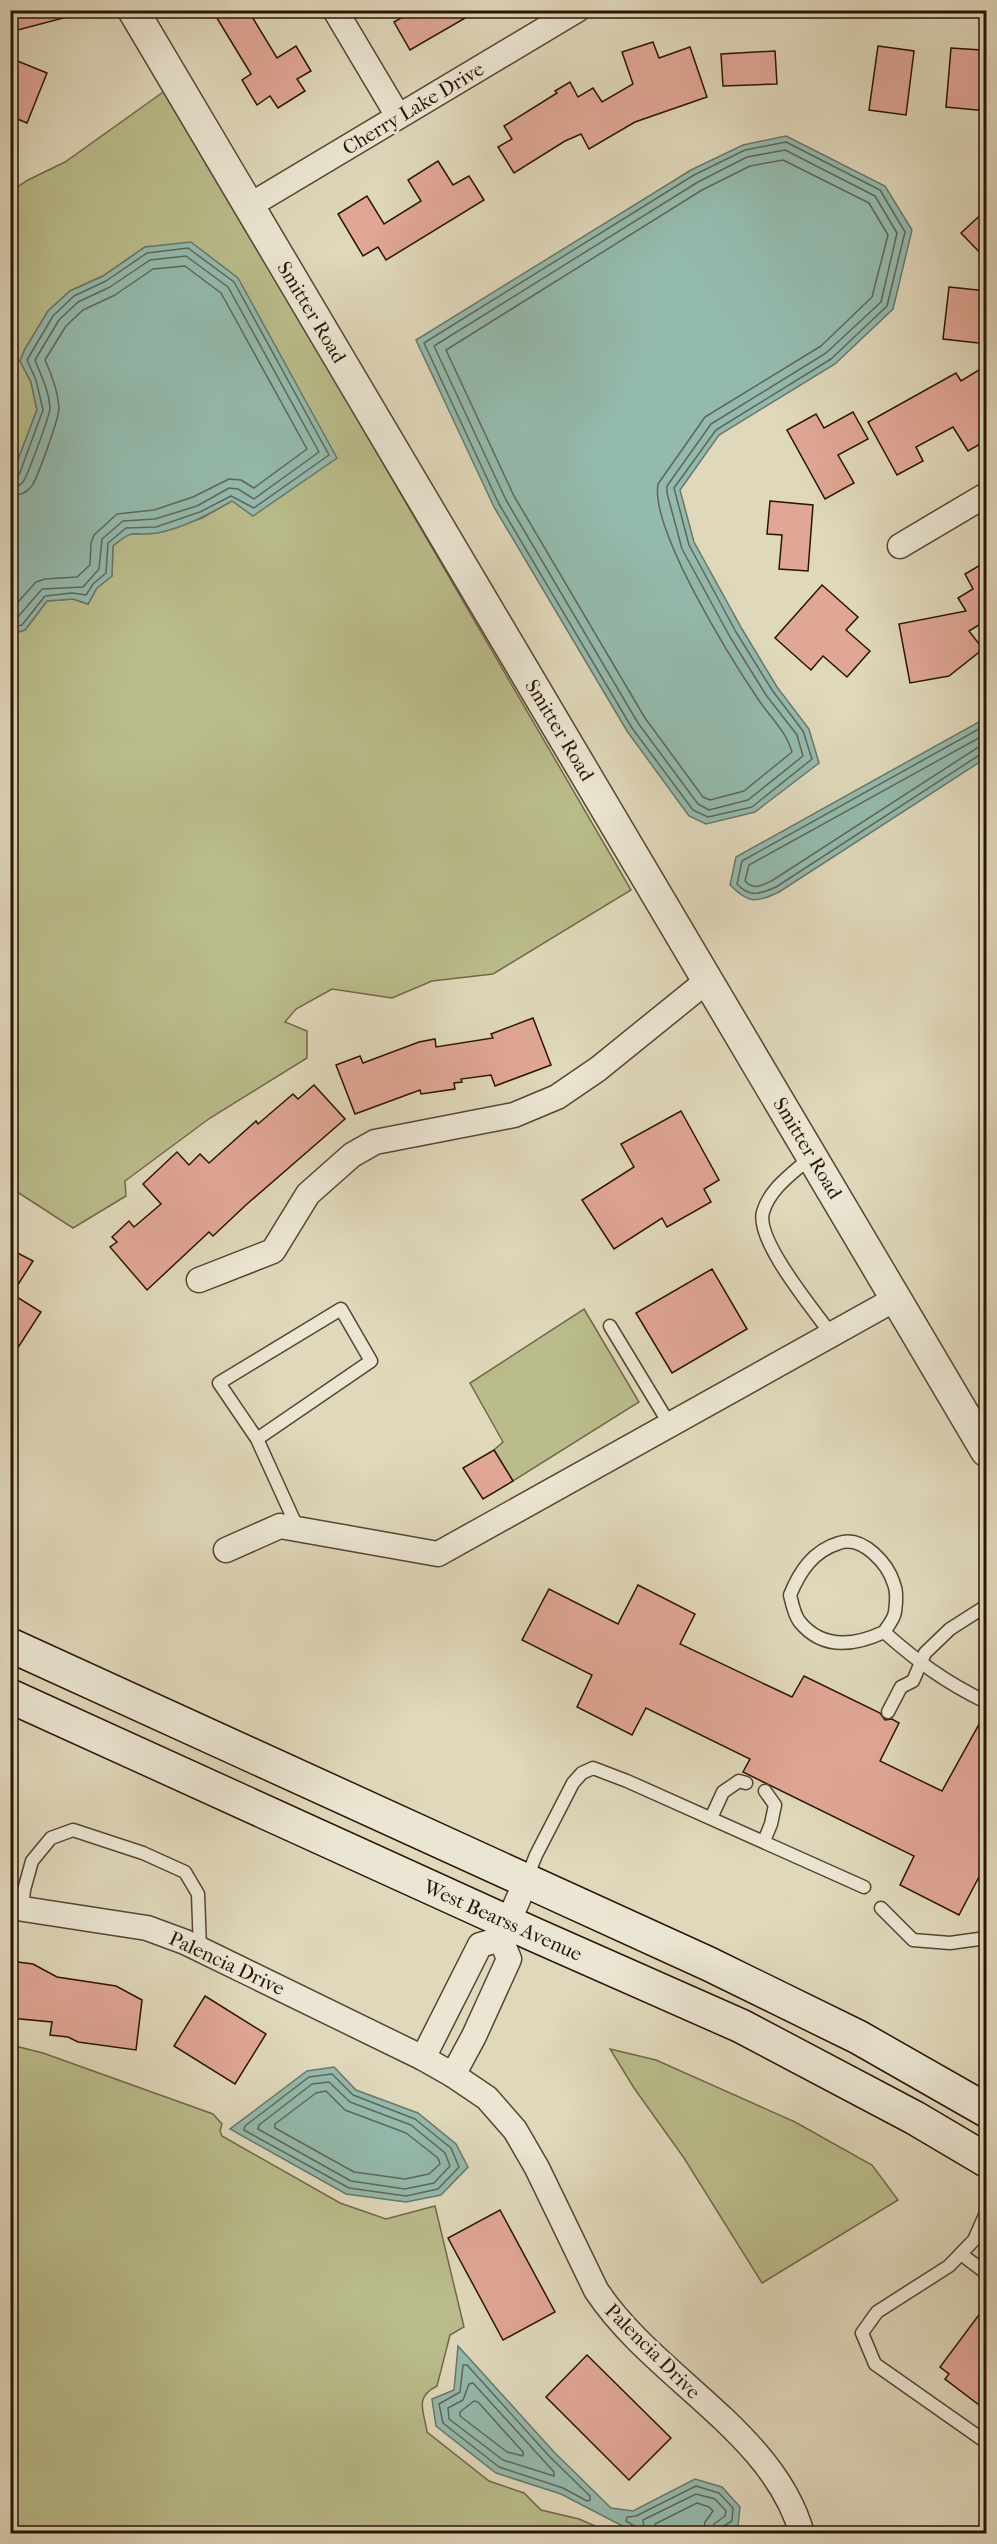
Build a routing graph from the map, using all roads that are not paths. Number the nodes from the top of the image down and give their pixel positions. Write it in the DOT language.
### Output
graph roads {
  1 [pos="133,10"];
  2 [pos="335,10"];
  3 [pos="578,10"];
  4 [pos="398,116"];
  5 [pos="249,206"];
  6 [pos="987,495"];
  7 [pos="900,546"];
  8 [pos="708,980"];
  9 [pos="813,1155"];
  10 [pos="199,1280"];
  11 [pos="897,1298"];
  12 [pos="610,1326"];
  13 [pos="831,1335"];
  14 [pos="670,1425"];
  15 [pos="257,1439"];
  16 [pos="987,1451"];
  17 [pos="298,1529"];
  18 [pos="226,1550"];
  19 [pos="987,1606"];
  20 [pos="884,1632"];
  21 [pos="10,1645"];
  22 [pos="920,1664"];
  23 [pos="10,1696"];
  24 [pos="987,1702"];
  25 [pos="888,1712"];
  26 [pos="746,1783"];
  27 [pos="765,1791"];
  28 [pos="711,1818"];
  29 [pos="764,1841"];
  30 [pos="526,1881"];
  31 [pos="864,1887"];
  32 [pos="20,1908"];
  33 [pos="881,1908"];
  34 [pos="505,1931"];
  35 [pos="987,1938"];
  36 [pos="200,1949"];
  37 [pos="423,2058"];
  38 [pos="453,2074"];
  39 [pos="987,2110"];
  40 [pos="987,2160"];
  41 [pos="987,2212"];
  42 [pos="961,2254"];
  43 [pos="987,2273"];
  44 [pos="987,2442"];
  45 [pos="802,2534"];
  1 -- 5 [label="street, Smitter Road"];
  2 -- 4 [label="street"];
  3 -- 4 [label="street, Cherry Lake Drive"];
  4 -- 5 [label="street, Cherry Lake Drive"];
  5 -- 8 [label="street, Smitter Road"];
  6 -- 7 [label="street"];
  8 -- 9 [label="street, Smitter Road"];
  8 -- 10 [label="street"];
  9 -- 11 [label="street, Smitter Road"];
  9 -- 13 [label="lane"];
  11 -- 13 [label="street"];
  11 -- 16 [label="street, Smitter Road"];
  12 -- 14 [label="lane"];
  13 -- 14 [label="street"];
  14 -- 17 [label="street"];
  15 -- 15 [label="lane"];
  15 -- 17 [label="lane"];
  17 -- 18 [label="street"];
  19 -- 22 [label="lane"];
  20 -- 20 [label="lane"];
  20 -- 22 [label="lane"];
  21 -- 30 [label="main road"];
  22 -- 24 [label="lane"];
  22 -- 25 [label="lane"];
  23 -- 34 [label="main road, West Bearss Avenue"];
  26 -- 28 [label="lane"];
  27 -- 29 [label="lane"];
  28 -- 29 [label="lane"];
  28 -- 30 [label="lane"];
  29 -- 31 [label="lane"];
  30 -- 34 [label="street"];
  30 -- 39 [label="main road"];
  32 -- 36 [label="street, Palencia Drive"];
  32 -- 36 [label="lane"];
  33 -- 35 [label="lane"];
  34 -- 37 [label="street"];
  34 -- 38 [label="street"];
  34 -- 40 [label="main road, West Bearss Avenue"];
  36 -- 37 [label="street, Palencia Drive"];
  37 -- 38 [label="street, Palencia Drive"];
  38 -- 45 [label="street, Palencia Drive"];
  41 -- 42 [label="lane"];
  42 -- 43 [label="lane"];
  42 -- 44 [label="lane"];
}
